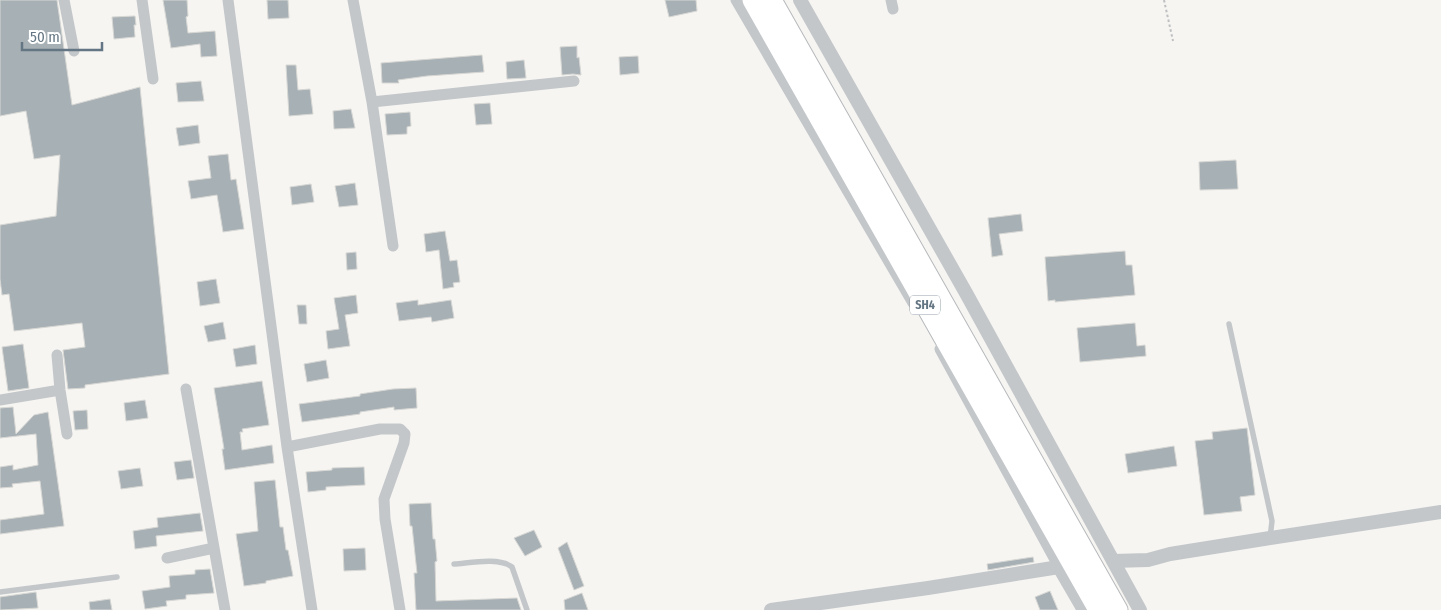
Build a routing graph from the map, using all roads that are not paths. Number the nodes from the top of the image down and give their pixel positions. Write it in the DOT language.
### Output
graph roads {
  1 [pos="64,0"];
  2 [pos="142,0"];
  3 [pos="228,0"];
  4 [pos="353,0"];
  5 [pos="736,0"];
  6 [pos="752,0"];
  7 [pos="772,0"];
  8 [pos="800,0"];
  9 [pos="74,51"];
  10 [pos="153,78"];
  11 [pos="574,81"];
  12 [pos="372,102"];
  13 [pos="394,246"];
  14 [pos="1229,324"];
  15 [pos="57,355"];
  16 [pos="186,389"];
  17 [pos="60,390"];
  18 [pos="0,400"];
  19 [pos="67,434"];
  20 [pos="287,447"];
  21 [pos="1441,512"];
  22 [pos="1270,538"];
  23 [pos="214,548"];
  24 [pos="167,558"];
  25 [pos="1113,562"];
  26 [pos="454,564"];
  27 [pos="1059,567"];
  28 [pos="117,577"];
  29 [pos="0,592"];
  30 [pos="780,609"];
  31 [pos="225,610"];
  32 [pos="312,610"];
  33 [pos="400,610"];
  34 [pos="528,610"];
  35 [pos="1084,610"];
  36 [pos="1098,610"];
  37 [pos="1118,610"];
  38 [pos="1140,610"];
  1 -- 9 [label="street"];
  2 -- 10 [label="street"];
  3 -- 20 [label="street"];
  4 -- 12 [label="street"];
  5 -- 27 [label="street"];
  6 -- 36 [label="highway, SH4"];
  7 -- 37 [label="highway, SH4"];
  8 -- 25 [label="street"];
  11 -- 12 [label="street"];
  12 -- 13 [label="street"];
  14 -- 22 [label="lane"];
  15 -- 17 [label="street"];
  16 -- 23 [label="street"];
  17 -- 18 [label="street"];
  17 -- 19 [label="street"];
  20 -- 32 [label="street"];
  20 -- 33 [label="street"];
  21 -- 22 [label="street"];
  22 -- 25 [label="street"];
  23 -- 24 [label="street"];
  23 -- 31 [label="street"];
  25 -- 38 [label="street"];
  26 -- 34 [label="lane"];
  27 -- 30 [label="street"];
  27 -- 35 [label="street"];
  28 -- 29 [label="lane"];
}
